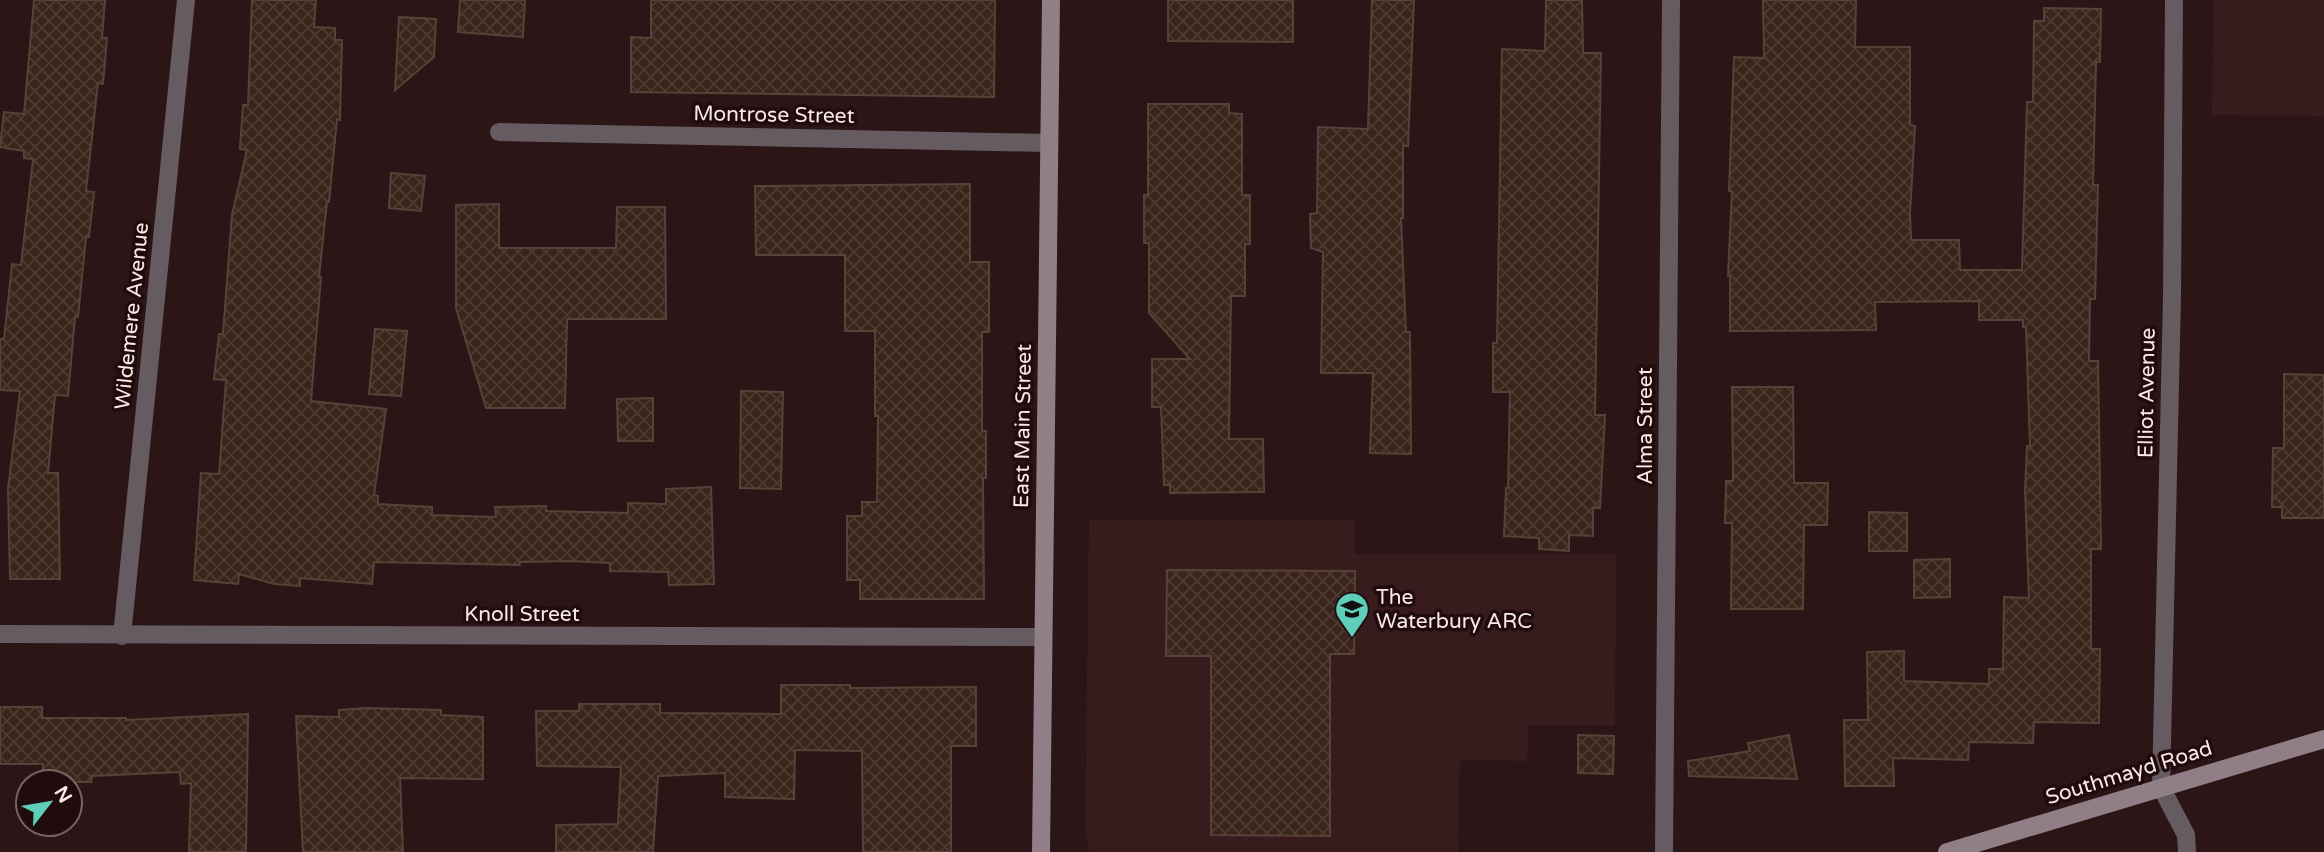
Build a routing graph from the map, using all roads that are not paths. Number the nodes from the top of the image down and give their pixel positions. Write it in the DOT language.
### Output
graph roads {
  1 [pos="186,0"];
  2 [pos="1051,0"];
  3 [pos="1671,0"];
  4 [pos="2174,0"];
  5 [pos="499,132"];
  6 [pos="1049,143"];
  7 [pos="0,634"];
  8 [pos="122,636"];
  9 [pos="1043,637"];
  10 [pos="2324,739"];
  11 [pos="2161,788"];
  12 [pos="1041,852"];
  13 [pos="1664,852"];
  14 [pos="1947,852"];
  15 [pos="2187,852"];
  1 -- 8 [label="street, Wildemere Avenue"];
  2 -- 6 [label="main road, East Main Street"];
  3 -- 13 [label="street, Alma Street"];
  4 -- 11 [label="street, Elliot Avenue"];
  5 -- 6 [label="street, Montrose Street"];
  6 -- 9 [label="main road, East Main Street"];
  7 -- 8 [label="street, Knoll Street"];
  8 -- 9 [label="street, Knoll Street"];
  9 -- 12 [label="main road, East Main Street"];
  10 -- 11 [label="main road, Southmayd Road"];
  11 -- 14 [label="main road, Southmayd Road"];
  11 -- 15 [label="street"];
}
